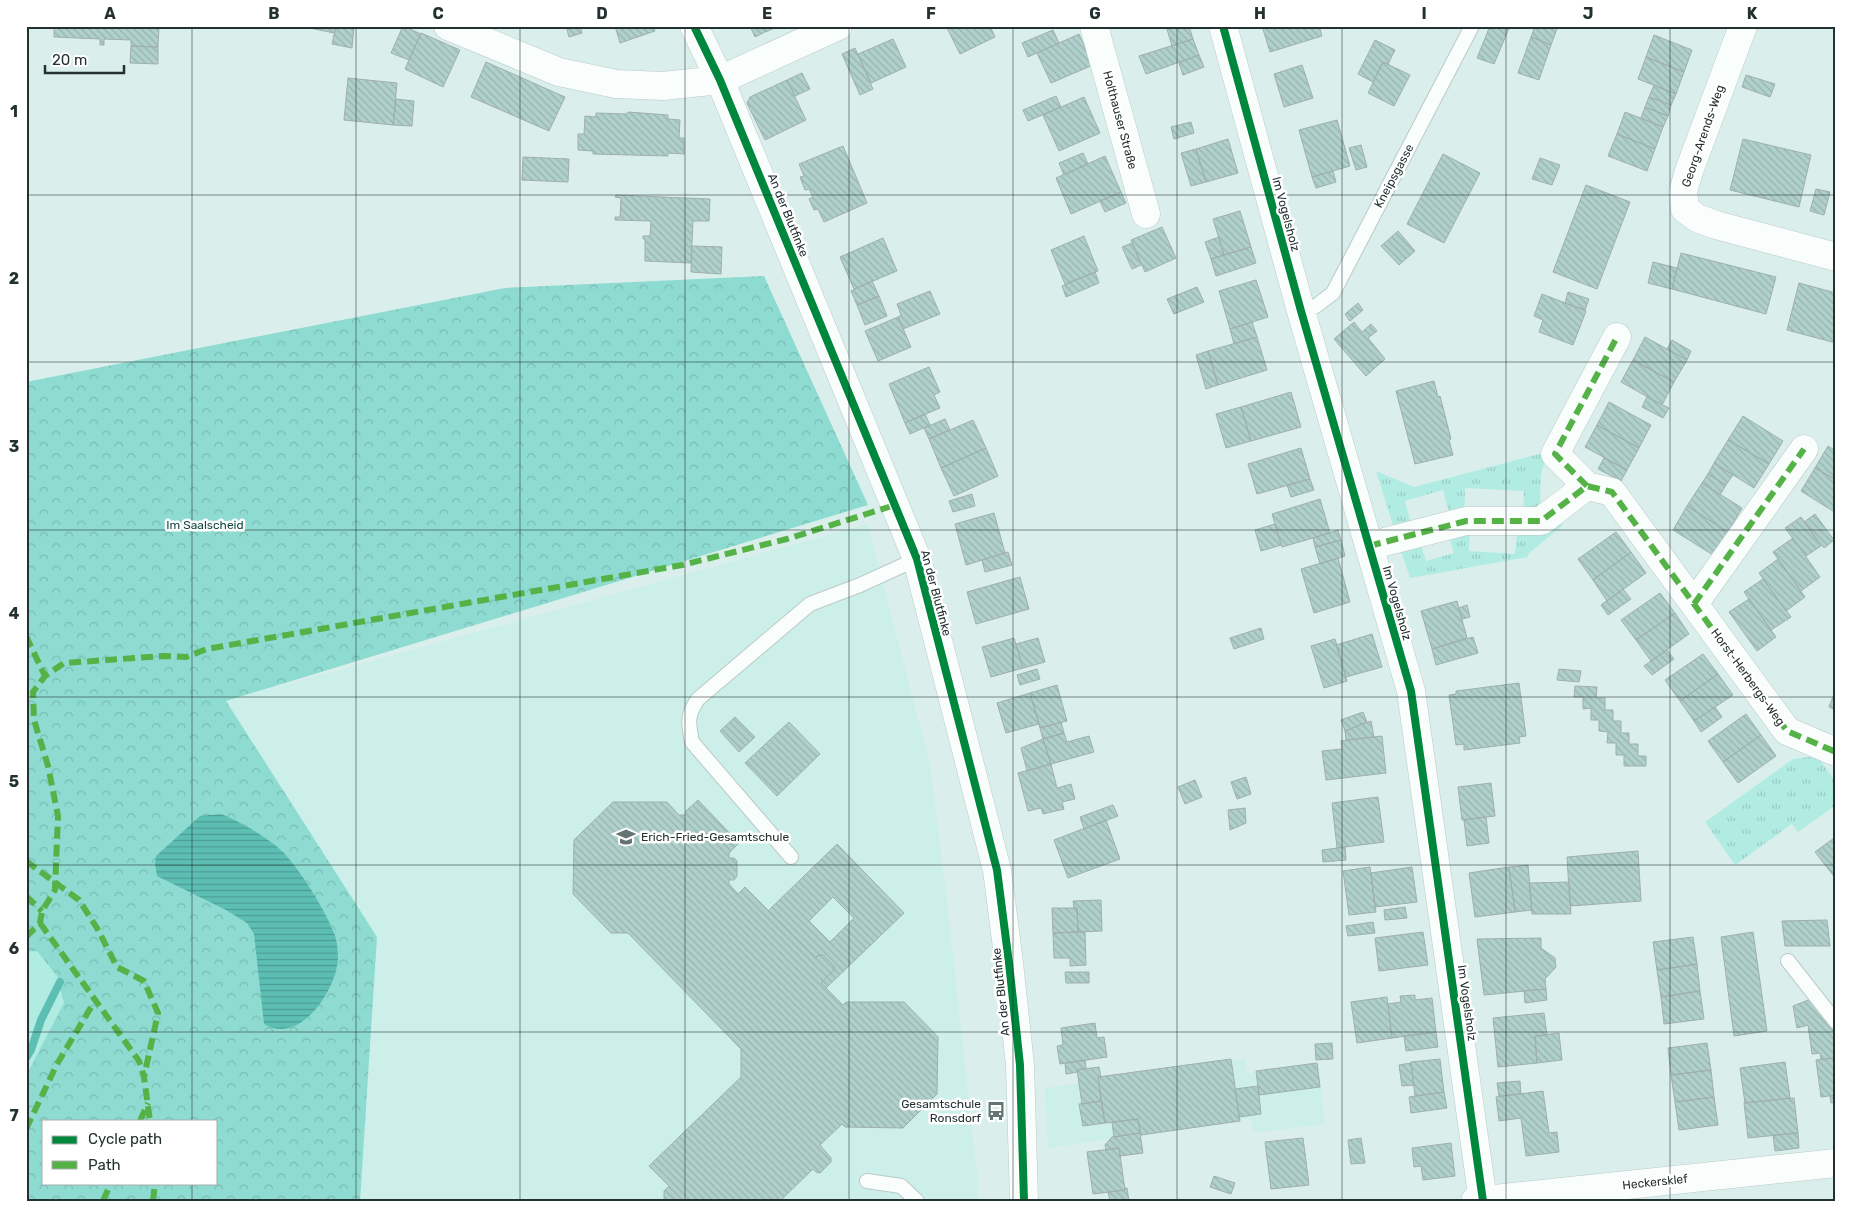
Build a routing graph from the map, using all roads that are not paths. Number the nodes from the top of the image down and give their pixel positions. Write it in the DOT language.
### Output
graph roads {
  1 [pos="448,26"];
  2 [pos="694,26"];
  3 [pos="838,26"];
  4 [pos="1094,26"];
  5 [pos="1223,26"];
  6 [pos="1472,26"];
  7 [pos="1743,26"];
  8 [pos="720,80"];
  9 [pos="1146,214"];
  10 [pos="1836,258"];
  11 [pos="1301,311"];
  12 [pos="1617,337"];
  13 [pos="1804,449"];
  14 [pos="1587,486"];
  15 [pos="1369,546"];
  16 [pos="917,559"];
  17 [pos="1694,604"];
  18 [pos="1836,752"];
  19 [pos="791,857"];
  20 [pos="1788,961"];
  21 [pos="1836,1022"];
  22 [pos="1836,1163"];
  23 [pos="867,1181"];
  24 [pos="1480,1200"];
  25 [pos="917,1201"];
  26 [pos="1024,1201"];
  1 -- 8 [label="street"];
  2 -- 8 [label="street, An der Blutfinke"];
  3 -- 8 [label="street"];
  4 -- 9 [label="street, Holthauser Straße"];
  5 -- 11 [label="street, Im Vogelsholz"];
  6 -- 11 [label="lane, Kneipsgasse"];
  7 -- 10 [label="street, Georg-Arends-Weg"];
  8 -- 16 [label="street, An der Blutfinke"];
  11 -- 15 [label="street, Im Vogelsholz"];
  12 -- 14 [label="street"];
  13 -- 17 [label="street"];
  14 -- 15 [label="street"];
  14 -- 17 [label="street, Horst-Herbergs-Weg"];
  15 -- 24 [label="street, Im Vogelsholz"];
  16 -- 19 [label="lane"];
  16 -- 26 [label="street, An der Blutfinke"];
  17 -- 18 [label="street, Horst-Herbergs-Weg"];
  20 -- 21 [label="lane"];
  22 -- 24 [label="street, Heckersklef"];
  23 -- 25 [label="lane"];
}
